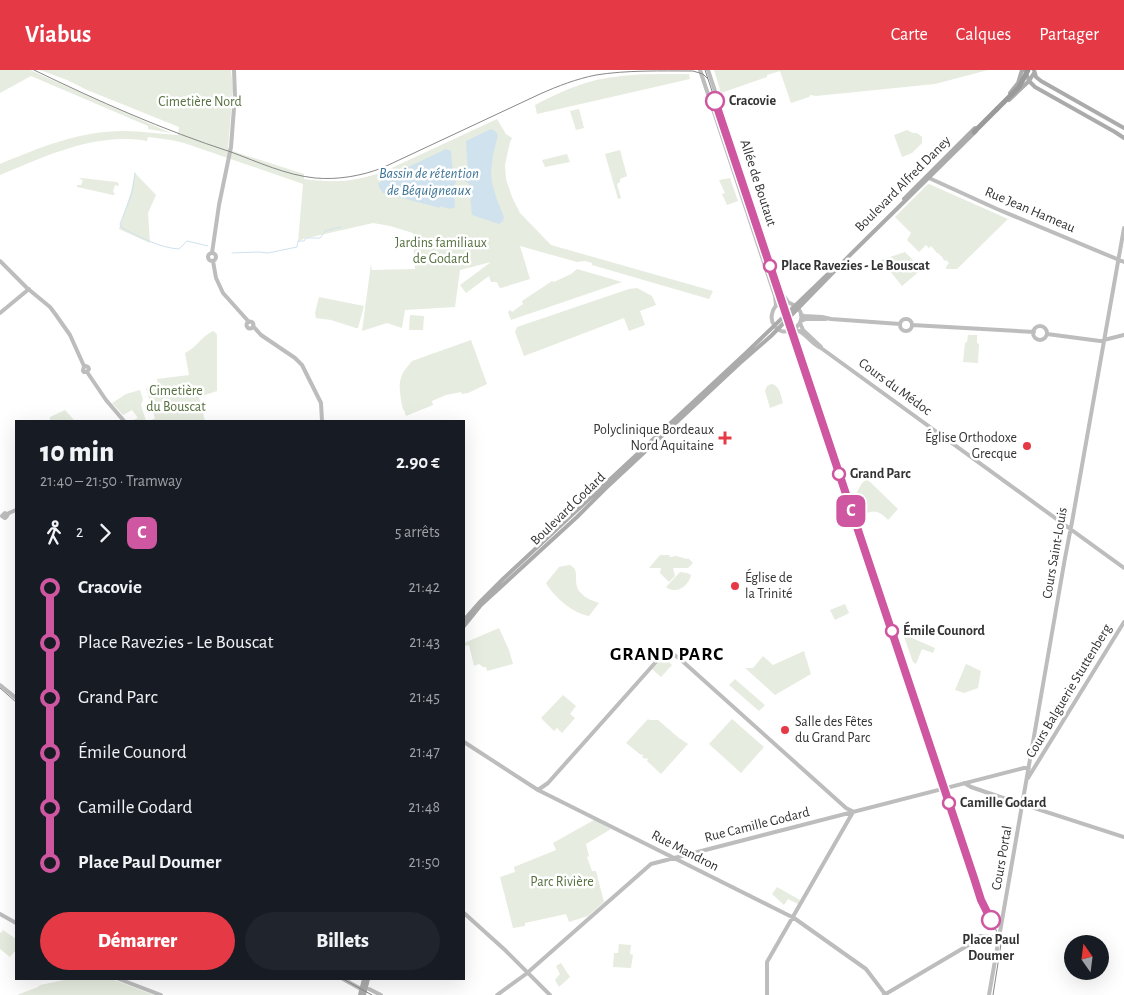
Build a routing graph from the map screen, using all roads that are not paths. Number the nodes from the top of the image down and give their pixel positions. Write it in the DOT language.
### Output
graph roads {
  1 [pos="234,70"];
  2 [pos="700,70"];
  3 [pos="708,70"];
  4 [pos="1025,71"];
  5 [pos="1035,71"];
  6 [pos="1029,81"];
  7 [pos="1124,128"];
  8 [pos="974,132"];
  9 [pos="1124,138"];
  10 [pos="926,178"];
  11 [pos="1124,228"];
  12 [pos="1118,259"];
  13 [pos="0,261"];
  14 [pos="1124,262"];
  15 [pos="29,289"];
  16 [pos="788,302"];
  17 [pos="776,306"];
  18 [pos="797,307"];
  19 [pos="0,313"];
  20 [pos="801,315"];
  21 [pos="831,319"];
  22 [pos="800,322"];
  23 [pos="900,324"];
  24 [pos="912,325"];
  25 [pos="776,328"];
  26 [pos="793,330"];
  27 [pos="1034,332"];
  28 [pos="1047,334"];
  29 [pos="1124,335"];
  30 [pos="1104,341"];
  31 [pos="822,348"];
  32 [pos="123,420"];
  33 [pos="322,420"];
  34 [pos="15,510"];
  35 [pos="3,517"];
  36 [pos="1071,529"];
  37 [pos="1124,568"];
  38 [pos="465,619"];
  39 [pos="1124,622"];
  40 [pos="465,625"];
  41 [pos="0,685"];
  42 [pos="15,697"];
  43 [pos="465,743"];
  44 [pos="1031,770"];
  45 [pos="964,783"];
  46 [pos="538,790"];
  47 [pos="1023,804"];
  48 [pos="853,812"];
  49 [pos="1124,837"];
  50 [pos="674,858"];
  51 [pos="465,913"];
  52 [pos="0,914"];
  53 [pos="792,917"];
  54 [pos="15,923"];
  55 [pos="999,938"];
  56 [pos="528,973"];
  57 [pos="122,980"];
  58 [pos="345,980"];
  59 [pos="364,991"];
  60 [pos="161,995"];
  61 [pos="381,995"];
  62 [pos="496,995"];
  63 [pos="550,995"];
  64 [pos="767,995"];
  65 [pos="884,995"];
  66 [pos="989,995"];
  1 -- 33 [label="street"];
  2 -- 17 [label="street, Allée de Boutaut"];
  3 -- 16 [label="street, Allée de Boutaut"];
  4 -- 5 [label="street"];
  4 -- 6 [label="main road"];
  4 -- 8 [label="highway, bridge"];
  4 -- 10 [label="main road, Boulevard Alfred Daney"];
  5 -- 6 [label="main road, Boulevard Alfred Daney"];
  5 -- 7 [label="main road"];
  6 -- 8 [label="main road, Boulevard Alfred Daney"];
  6 -- 9 [label="main road"];
  8 -- 10 [label="main road, Boulevard Alfred Daney"];
  10 -- 12 [label="street, Rue Jean Hameau"];
  10 -- 18 [label="main road, Boulevard Alfred Daney"];
  11 -- 12 [label="street, Cours Saint-Louis"];
  12 -- 14 [label="street, Rue Jean Hameau"];
  12 -- 30 [label="street, Cours Saint-Louis"];
  13 -- 15 [label="street"];
  15 -- 19 [label="street"];
  15 -- 32 [label="street"];
  16 -- 17 [label="street"];
  16 -- 18 [label="street"];
  17 -- 25 [label="street, Allée de Boutaut"];
  18 -- 20 [label="street"];
  18 -- 25 [label="main road, Boulevard Alfred Daney"];
  20 -- 21 [label="street"];
  20 -- 22 [label="street"];
  21 -- 22 [label="street"];
  21 -- 23 [label="street"];
  22 -- 26 [label="street"];
  22 -- 31 [label="street, Cours du Médoc"];
  23 -- 24 [label="street"];
  23 -- 24 [label="street"];
  24 -- 27 [label="street"];
  25 -- 26 [label="street"];
  25 -- 38 [label="main road, Boulevard Godard"];
  25 -- 40 [label="main road, Boulevard Godard"];
  26 -- 31 [label="street, Cours du Médoc"];
  27 -- 28 [label="street"];
  27 -- 28 [label="street"];
  28 -- 30 [label="street"];
  29 -- 30 [label="street"];
  30 -- 36 [label="street, Cours Saint-Louis"];
  31 -- 36 [label="street, Cours du Médoc"];
  34 -- 35 [label="street"];
  36 -- 37 [label="street, Cours du Médoc"];
  36 -- 44 [label="street, Cours Saint-Louis"];
  39 -- 44 [label="street, Cours Balguerie Stuttenberg"];
  41 -- 42 [label="street"];
  43 -- 46 [label="street, Rue Mandron"];
  44 -- 45 [label="street, Rue Camille Godard"];
  44 -- 47 [label="street, Cours Portal"];
  45 -- 47 [label="street"];
  45 -- 48 [label="street, Rue Camille Godard"];
  46 -- 48 [label="street"];
  46 -- 50 [label="street, Rue Mandron"];
  47 -- 49 [label="street"];
  47 -- 55 [label="street, Cours Portal"];
  48 -- 50 [label="street, Rue Camille Godard"];
  48 -- 53 [label="street"];
  50 -- 53 [label="street, Rue Mandron"];
  50 -- 56 [label="street, Rue Camille Godard"];
  51 -- 56 [label="street"];
  52 -- 54 [label="street"];
  53 -- 64 [label="street"];
  53 -- 65 [label="street, Rue Mandron"];
  55 -- 65 [label="street"];
  55 -- 66 [label="street, Cours Portal"];
  56 -- 62 [label="street, Rue Camille Godard"];
  56 -- 63 [label="street"];
  57 -- 60 [label="street"];
  58 -- 59 [label="street"];
  59 -- 61 [label="street"];
}
